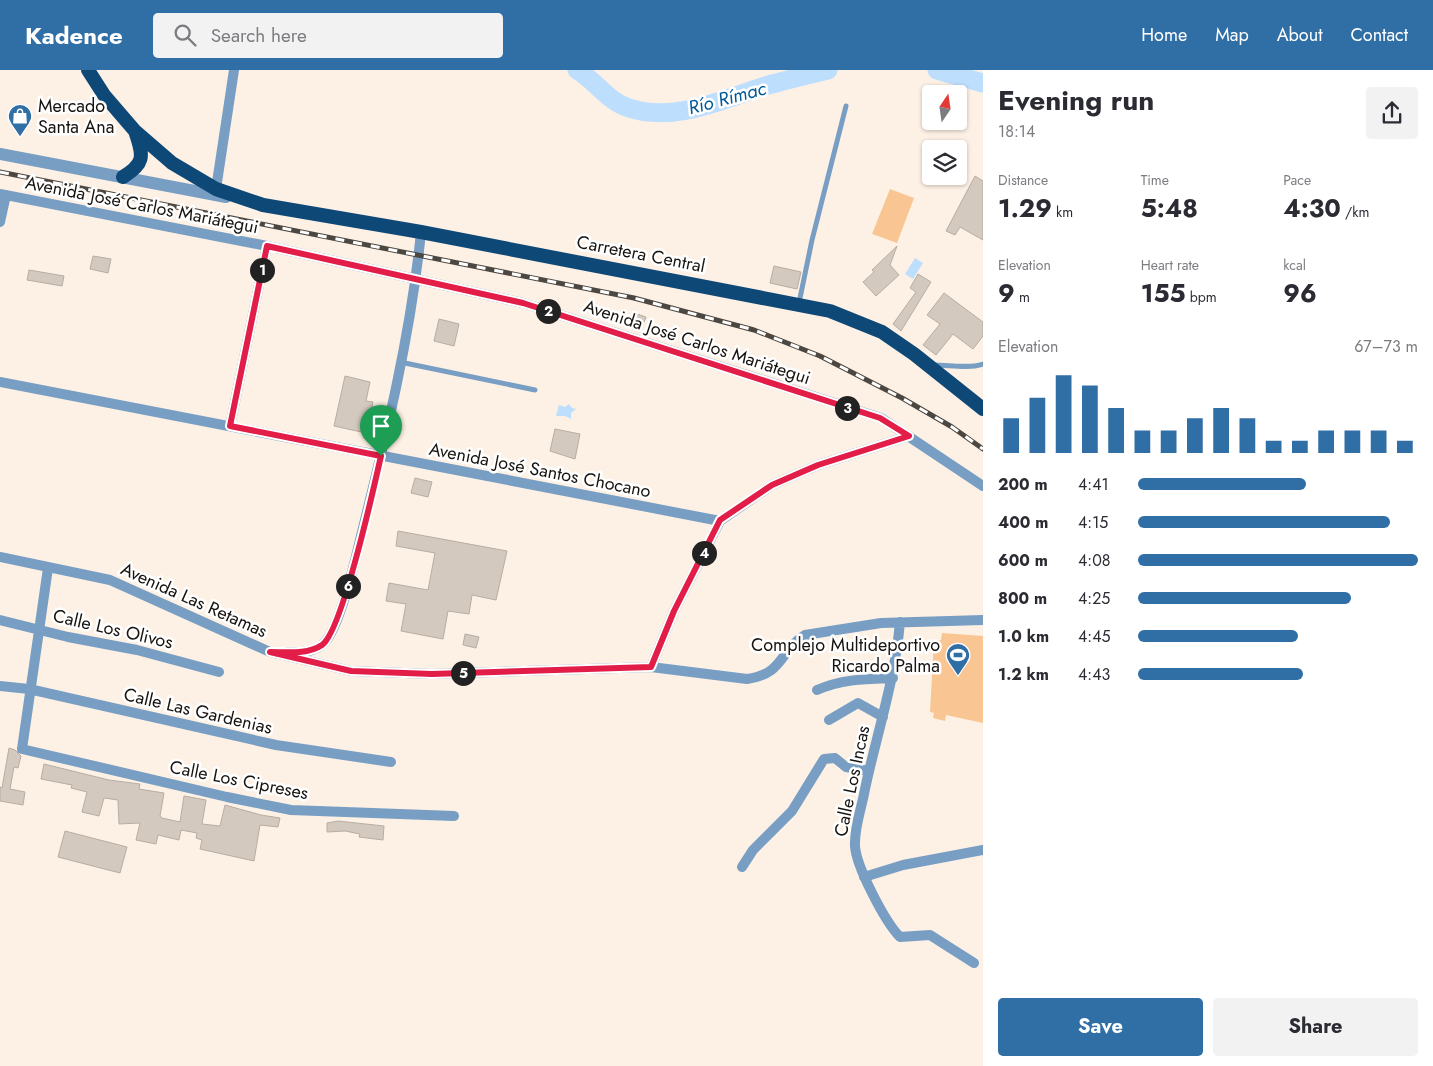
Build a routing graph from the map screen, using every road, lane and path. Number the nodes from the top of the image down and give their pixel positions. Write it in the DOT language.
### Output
graph roads {
  1 [pos="88,70"];
  2 [pos="234,70"];
  3 [pos="846,106"];
  4 [pos="135,131"];
  5 [pos="0,154"];
  6 [pos="122,177"];
  7 [pos="216,189"];
  8 [pos="3,194"];
  9 [pos="263,205"];
  10 [pos="0,222"];
  11 [pos="420,232"];
  12 [pos="267,246"];
  13 [pos="416,279"];
  14 [pos="799,304"];
  15 [pos="400,362"];
  16 [pos="983,364"];
  17 [pos="929,366"];
  18 [pos="0,382"];
  19 [pos="535,390"];
  20 [pos="983,409"];
  21 [pos="230,426"];
  22 [pos="909,436"];
  23 [pos="381,456"];
  24 [pos="983,486"];
  25 [pos="720,520"];
  26 [pos="0,558"];
  27 [pos="48,568"];
  28 [pos="0,620"];
  29 [pos="983,620"];
  30 [pos="900,622"];
  31 [pos="39,628"];
  32 [pos="270,652"];
  33 [pos="651,667"];
  34 [pos="219,672"];
  35 [pos="892,678"];
  36 [pos="0,686"];
  37 [pos="29,689"];
  38 [pos="817,690"];
  39 [pos="883,716"];
  40 [pos="829,720"];
  41 [pos="390,762"];
  42 [pos="869,771"];
  43 [pos="454,816"];
  44 [pos="983,850"];
  45 [pos="742,866"];
  46 [pos="864,877"];
  47 [pos="974,963"];
  1 -- 4 [label="highway, Carretera Central"];
  2 -- 7 [label="street"];
  3 -- 14 [label="lane"];
  4 -- 6 [label="highway"];
  4 -- 7 [label="highway, Carretera Central"];
  5 -- 6 [label="street"];
  6 -- 9 [label="street"];
  7 -- 9 [label="highway, Carretera Central"];
  8 -- 10 [label="street"];
  8 -- 12 [label="street, Avenida José Carlos Mariátegui"];
  9 -- 11 [label="highway, Carretera Central"];
  11 -- 13 [label="street"];
  11 -- 14 [label="highway, Carretera Central"];
  12 -- 13 [label="street, Avenida José Carlos Mariátegui"];
  12 -- 21 [label="street"];
  13 -- 15 [label="street"];
  13 -- 22 [label="street, Avenida José Carlos Mariátegui"];
  14 -- 17 [label="highway, Carretera Central"];
  15 -- 19 [label="lane"];
  15 -- 23 [label="street"];
  16 -- 17 [label="lane"];
  17 -- 20 [label="highway, Carretera Central"];
  18 -- 21 [label="street, Avenida José Santos Chocano"];
  21 -- 23 [label="street, Avenida José Santos Chocano"];
  22 -- 24 [label="street, Avenida José Carlos Mariátegui"];
  22 -- 25 [label="street"];
  23 -- 25 [label="street, Avenida José Santos Chocano"];
  23 -- 32 [label="street"];
  25 -- 33 [label="street"];
  26 -- 27 [label="street, Avenida Las Retamas"];
  27 -- 31 [label="street"];
  27 -- 32 [label="street, Avenida Las Retamas"];
  28 -- 31 [label="street, Calle Los Olivos"];
  29 -- 30 [label="street, Avenida Las Retamas"];
  30 -- 33 [label="street, Avenida Las Retamas"];
  30 -- 35 [label="street, Calle Los Incas"];
  31 -- 34 [label="street, Calle Los Olivos"];
  31 -- 37 [label="street"];
  32 -- 33 [label="street, Avenida Las Retamas"];
  35 -- 38 [label="street"];
  35 -- 39 [label="street, Calle Los Incas"];
  36 -- 37 [label="street, Calle Las Gardenias"];
  37 -- 41 [label="street, Calle Las Gardenias"];
  37 -- 43 [label="street, Calle Los Cipreses"];
  39 -- 40 [label="street"];
  39 -- 42 [label="street, Calle Los Incas"];
  42 -- 45 [label="street"];
  42 -- 46 [label="street, Calle Los Incas"];
  44 -- 46 [label="street"];
  46 -- 47 [label="street, Calle Los Incas"];
}
